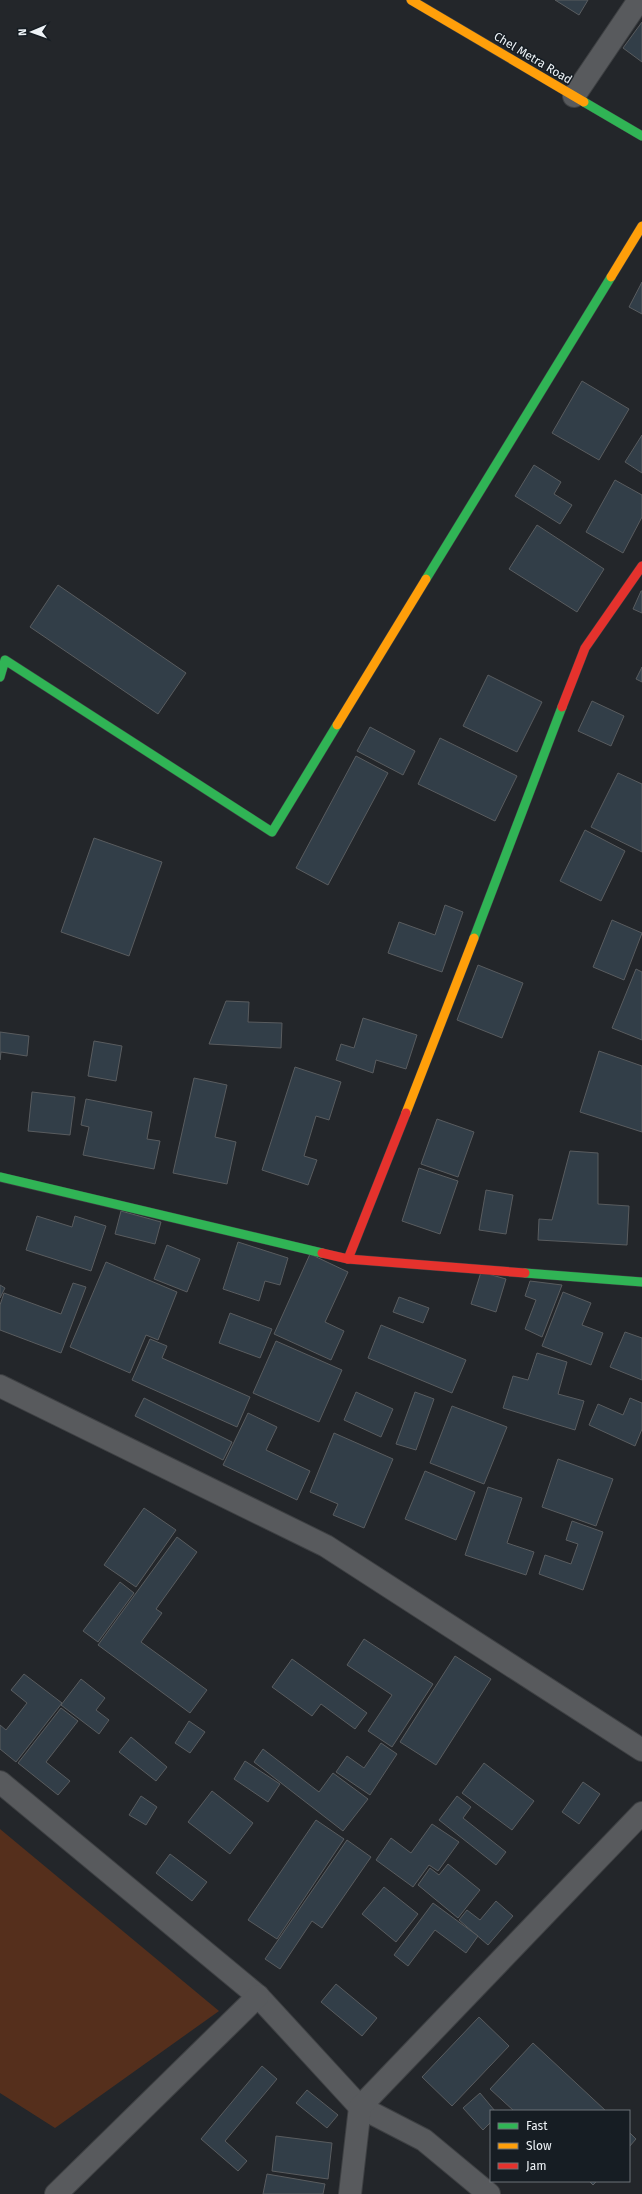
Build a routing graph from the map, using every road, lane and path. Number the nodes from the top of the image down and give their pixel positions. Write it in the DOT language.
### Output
graph roads {
  1 [pos="411,0"];
  2 [pos="639,0"];
  3 [pos="574,96"];
  4 [pos="642,136"];
  5 [pos="642,226"];
  6 [pos="642,566"];
  7 [pos="0,677"];
  8 [pos="0,1177"];
  9 [pos="348,1259"];
  10 [pos="642,1282"];
  11 [pos="0,1386"];
  12 [pos="642,1750"];
  13 [pos="0,1782"];
  14 [pos="642,1813"];
  15 [pos="258,1996"];
  16 [pos="360,2107"];
  17 [pos="56,2194"];
  18 [pos="350,2194"];
  19 [pos="490,2194"];
  1 -- 3 [label="street, Chel Metra Road"];
  2 -- 3 [label="street"];
  3 -- 4 [label="street, Chel Metra Road"];
  5 -- 7 [label="street"];
  6 -- 9 [label="street"];
  8 -- 9 [label="street"];
  9 -- 10 [label="street"];
  11 -- 12 [label="street"];
  13 -- 15 [label="street"];
  14 -- 16 [label="street"];
  15 -- 16 [label="street"];
  15 -- 17 [label="street"];
  16 -- 18 [label="street"];
  16 -- 19 [label="street"];
}
